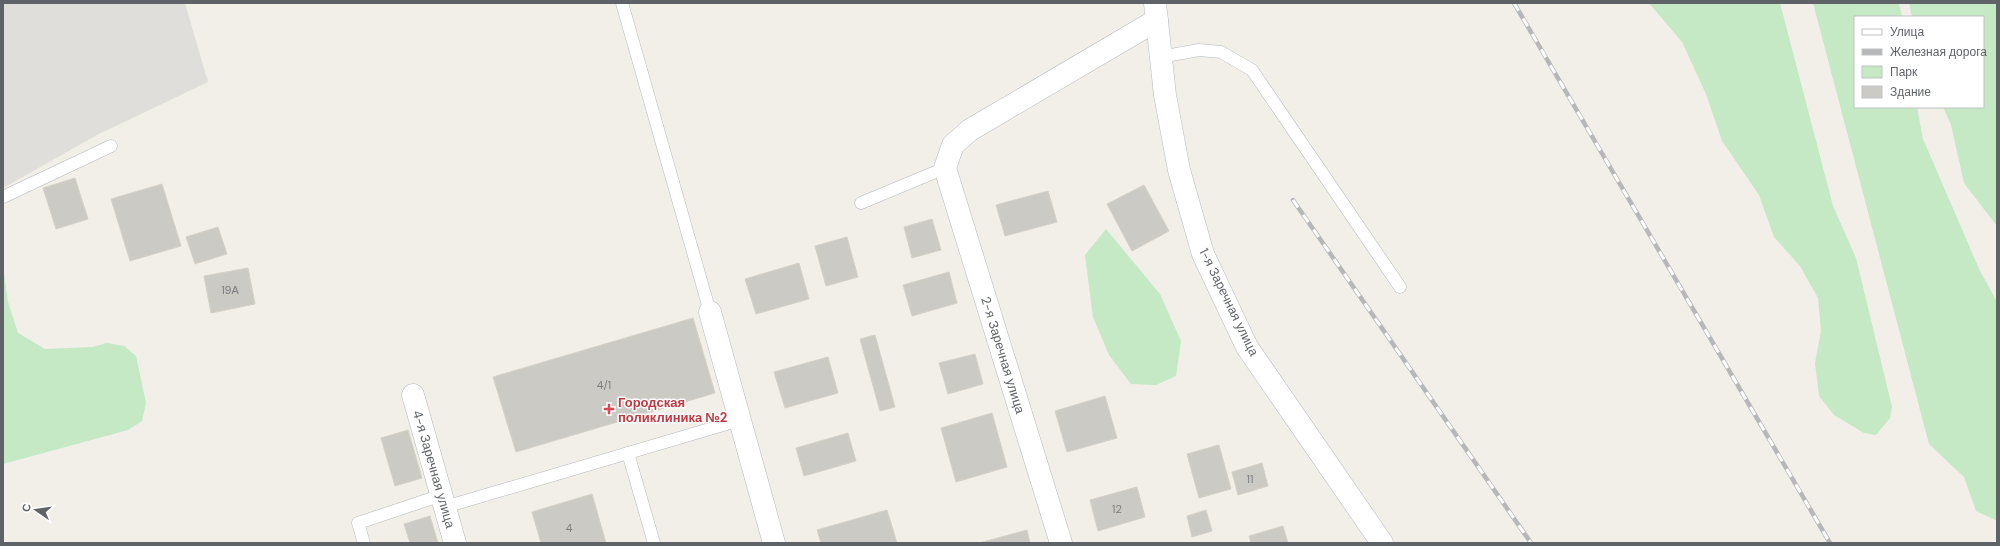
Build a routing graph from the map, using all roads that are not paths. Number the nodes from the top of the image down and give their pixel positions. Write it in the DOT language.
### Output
graph roads {
  1 [pos="622,3"];
  2 [pos="1156,11"];
  3 [pos="1160,57"];
  4 [pos="111,146"];
  5 [pos="945,168"];
  6 [pos="3,197"];
  7 [pos="861,204"];
  8 [pos="1400,287"];
  9 [pos="710,312"];
  10 [pos="413,395"];
  11 [pos="740,420"];
  12 [pos="628,453"];
  13 [pos="444,501"];
  14 [pos="364,543"];
  15 [pos="455,543"];
  16 [pos="654,543"];
  17 [pos="774,543"];
  18 [pos="1061,543"];
  19 [pos="1382,543"];
  1 -- 9 [label="lane"];
  2 -- 3 [label="street, 1-я Заречная улица"];
  2 -- 5 [label="street"];
  3 -- 8 [label="lane"];
  3 -- 19 [label="street, 1-я Заречная улица"];
  4 -- 6 [label="lane"];
  5 -- 7 [label="lane"];
  5 -- 18 [label="street, 2-я Заречная улица"];
  9 -- 11 [label="street"];
  10 -- 13 [label="street, 4-я Заречная улица"];
  11 -- 12 [label="lane"];
  11 -- 17 [label="street"];
  12 -- 13 [label="lane"];
  12 -- 16 [label="lane"];
  13 -- 14 [label="lane"];
  13 -- 15 [label="street, 4-я Заречная улица"];
}
